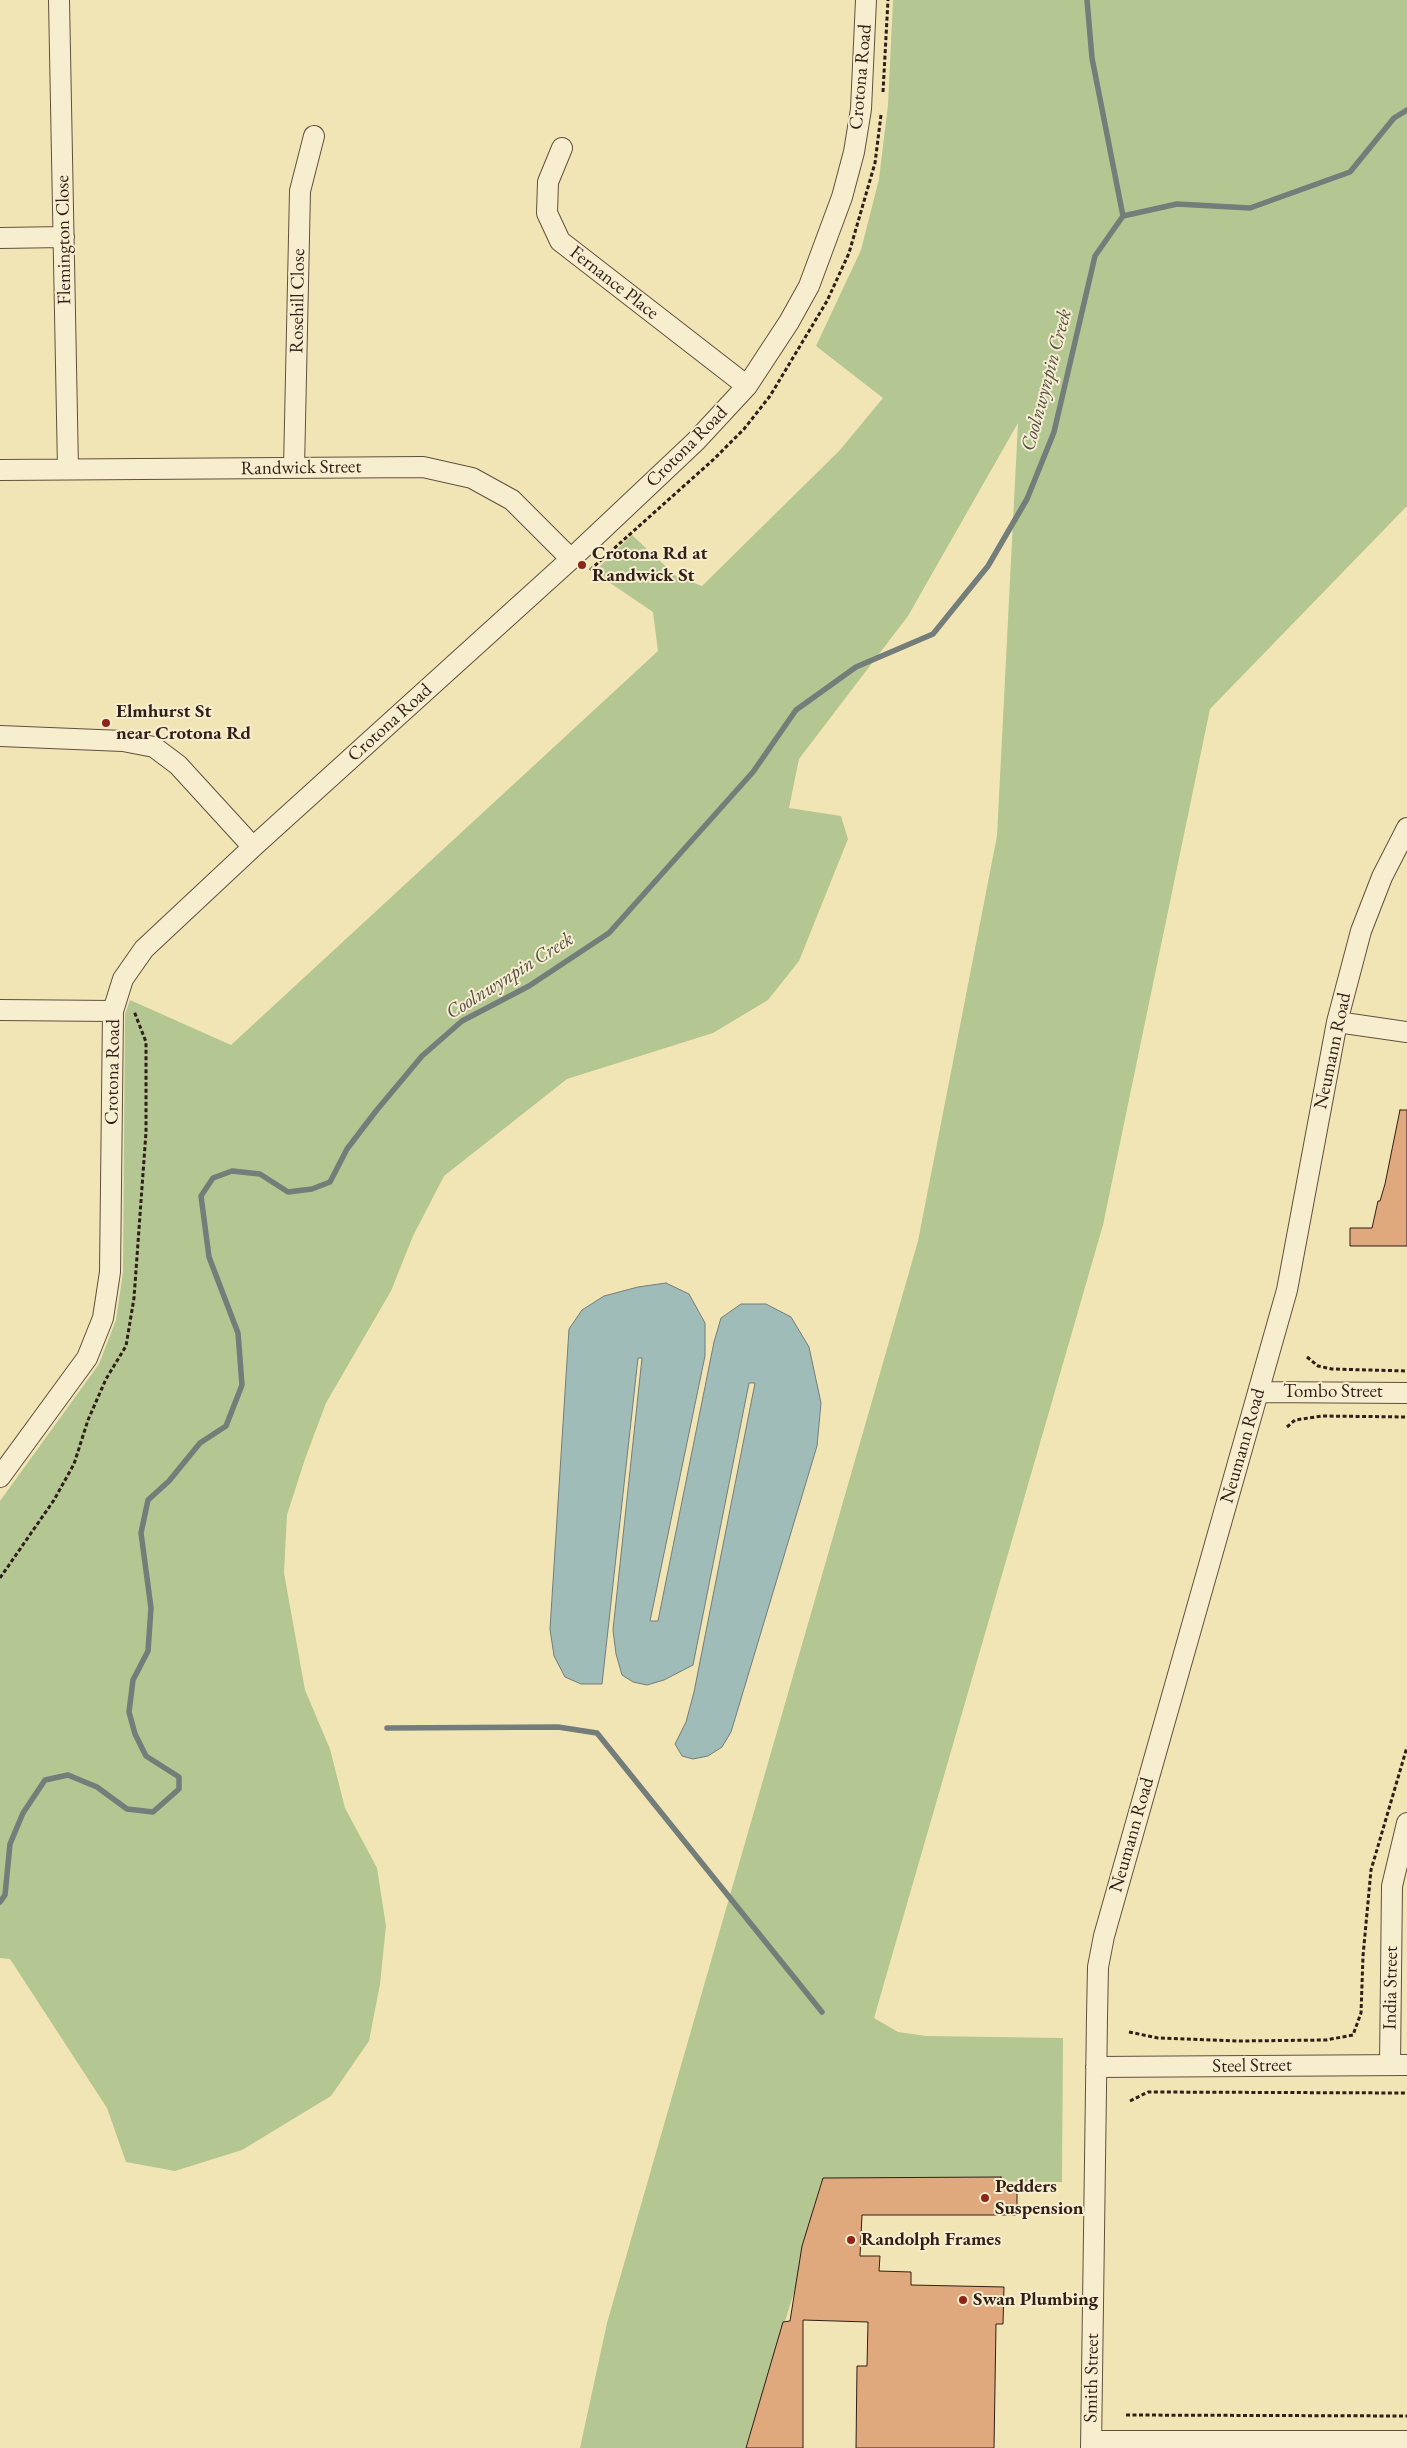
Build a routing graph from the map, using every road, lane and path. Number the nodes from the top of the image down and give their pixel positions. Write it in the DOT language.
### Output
graph roads {
  1 [pos="866,0"];
  2 [pos="888,0"];
  3 [pos="59,5"];
  4 [pos="883,98"];
  5 [pos="882,107"];
  6 [pos="314,136"];
  7 [pos="562,148"];
  8 [pos="64,237"];
  9 [pos="0,238"];
  10 [pos="747,386"];
  11 [pos="294,468"];
  12 [pos="0,470"];
  13 [pos="68,470"];
  14 [pos="571,559"];
  15 [pos="586,574"];
  16 [pos="0,736"];
  17 [pos="1407,828"];
  18 [pos="253,847"];
  19 [pos="134,1007"];
  20 [pos="0,1010"];
  21 [pos="113,1011"];
  22 [pos="1337,1022"];
  23 [pos="1407,1032"];
  24 [pos="1308,1357"];
  25 [pos="1407,1371"];
  26 [pos="1258,1392"];
  27 [pos="1407,1393"];
  28 [pos="1407,1417"];
  29 [pos="1287,1426"];
  30 [pos="1,1472"];
  31 [pos="0,1578"];
  32 [pos="1407,1747"];
  33 [pos="1407,1823"];
  34 [pos="1129,2032"];
  35 [pos="1399,2065"];
  36 [pos="1096,2067"];
  37 [pos="1407,2093"];
  38 [pos="1130,2102"];
  39 [pos="1126,2415"];
  40 [pos="1407,2416"];
  41 [pos="1407,2441"];
  42 [pos="1091,2445"];
  1 -- 10 [label="street, Crotona Road"];
  2 -- 4 [label="path"];
  3 -- 8 [label="street, Flemington Close"];
  5 -- 15 [label="path"];
  6 -- 11 [label="street, Rosehill Close"];
  7 -- 10 [label="street, Fernance Place"];
  8 -- 9 [label="street"];
  8 -- 13 [label="street, Flemington Close"];
  10 -- 14 [label="street, Crotona Road"];
  11 -- 13 [label="street, Randwick Street"];
  11 -- 14 [label="street, Randwick Street"];
  12 -- 13 [label="street, Randwick Street"];
  14 -- 18 [label="street, Crotona Road"];
  16 -- 18 [label="street"];
  17 -- 22 [label="street, Neumann Road"];
  18 -- 21 [label="street, Crotona Road"];
  19 -- 31 [label="path"];
  20 -- 21 [label="street"];
  21 -- 30 [label="street, Crotona Road"];
  22 -- 23 [label="street"];
  22 -- 26 [label="street, Neumann Road"];
  24 -- 25 [label="path"];
  26 -- 27 [label="street, Tombo Street"];
  26 -- 36 [label="street, Neumann Road"];
  28 -- 29 [label="path"];
  32 -- 34 [label="path"];
  33 -- 35 [label="street, India Street"];
  35 -- 36 [label="street, Steel Street"];
  36 -- 42 [label="street, Smith Street"];
  37 -- 38 [label="path"];
  39 -- 40 [label="path"];
  41 -- 42 [label="street"];
}
